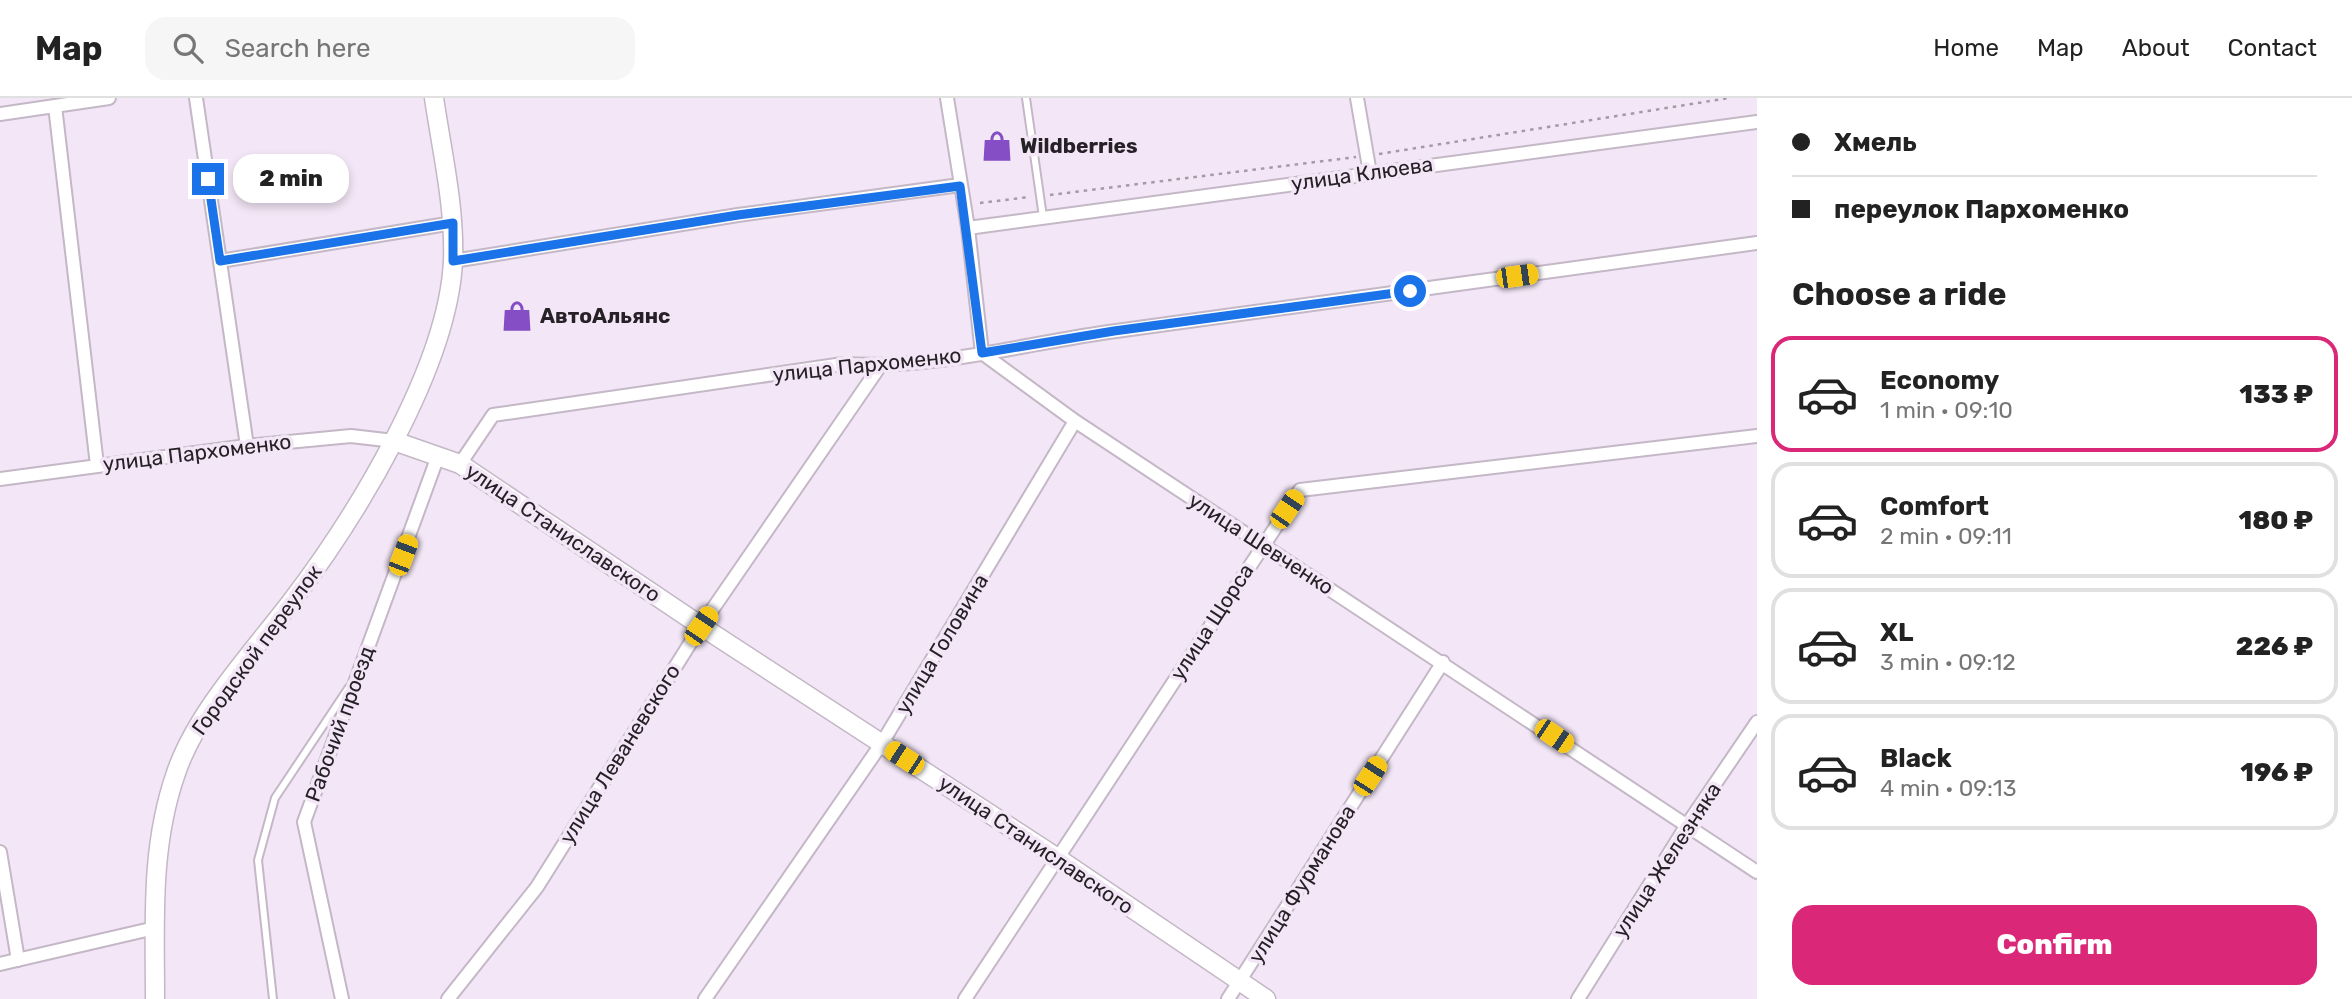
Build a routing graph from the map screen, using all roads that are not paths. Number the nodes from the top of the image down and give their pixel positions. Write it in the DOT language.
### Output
graph roads {
  1 [pos="109,98"];
  2 [pos="196,98"];
  3 [pos="434,98"];
  4 [pos="947,98"];
  5 [pos="1027,98"];
  6 [pos="1357,98"];
  7 [pos="55,106"];
  8 [pos="0,114"];
  9 [pos="1757,122"];
  10 [pos="1370,173"];
  11 [pos="960,186"];
  12 [pos="1042,218"];
  13 [pos="453,223"];
  14 [pos="968,228"];
  15 [pos="1757,243"];
  16 [pos="220,261"];
  17 [pos="453,261"];
  18 [pos="982,353"];
  19 [pos="880,366"];
  20 [pos="1075,421"];
  21 [pos="1757,436"];
  22 [pos="394,440"];
  23 [pos="247,446"];
  24 [pos="438,456"];
  25 [pos="460,464"];
  26 [pos="97,465"];
  27 [pos="0,479"];
  28 [pos="1262,545"];
  29 [pos="701,626"];
  30 [pos="1443,662"];
  31 [pos="359,673"];
  32 [pos="1757,722"];
  33 [pos="882,743"];
  34 [pos="1687,825"];
  35 [pos="0,852"];
  36 [pos="1056,857"];
  37 [pos="1757,872"];
  38 [pos="155,928"];
  39 [pos="18,960"];
  40 [pos="0,964"];
  41 [pos="1240,981"];
  42 [pos="155,999"];
  43 [pos="273,999"];
  44 [pos="342,999"];
  45 [pos="448,999"];
  46 [pos="705,999"];
  47 [pos="965,999"];
  48 [pos="1228,999"];
  49 [pos="1266,999"];
  50 [pos="1578,999"];
  1 -- 7 [label="street"];
  2 -- 16 [label="street"];
  3 -- 13 [label="street"];
  4 -- 11 [label="street"];
  5 -- 12 [label="lane"];
  6 -- 10 [label="street"];
  7 -- 8 [label="street"];
  7 -- 26 [label="street"];
  9 -- 10 [label="street, улица Клюева"];
  10 -- 12 [label="street, улица Клюева"];
  11 -- 14 [label="street"];
  11 -- 17 [label="street"];
  12 -- 14 [label="street, улица Клюева"];
  13 -- 16 [label="street"];
  13 -- 17 [label="street"];
  14 -- 18 [label="street"];
  15 -- 18 [label="street, улица Пархоменко"];
  16 -- 23 [label="street"];
  17 -- 22 [label="street"];
  18 -- 19 [label="street, улица Пархоменко"];
  18 -- 20 [label="street, улица Шевченко"];
  19 -- 25 [label="street, улица Пархоменко"];
  19 -- 29 [label="street, улица Леваневского"];
  20 -- 28 [label="street, улица Шевченко"];
  20 -- 33 [label="street, улица Головина"];
  21 -- 28 [label="street, улица Щорса"];
  22 -- 23 [label="street, улица Пархоменко"];
  22 -- 24 [label="street, улица Станиславского"];
  22 -- 38 [label="street, Городской переулок"];
  23 -- 26 [label="street, улица Пархоменко"];
  24 -- 25 [label="street, улица Станиславского"];
  24 -- 31 [label="street, Рабочий проезд"];
  25 -- 29 [label="street, улица Станиславского"];
  26 -- 27 [label="street, улица Пархоменко"];
  28 -- 30 [label="street, улица Шевченко"];
  28 -- 36 [label="street, улица Щорса"];
  29 -- 33 [label="street, улица Станиславского"];
  29 -- 45 [label="street, улица Леваневского"];
  30 -- 34 [label="street, улица Шевченко"];
  30 -- 41 [label="street, улица Фурманова"];
  31 -- 43 [label="lane"];
  31 -- 44 [label="street, Рабочий проезд"];
  32 -- 34 [label="street, улица Железняка"];
  33 -- 36 [label="street, улица Станиславского"];
  33 -- 46 [label="street, улица Головина"];
  34 -- 37 [label="street, улица Шевченко"];
  34 -- 50 [label="street, улица Железняка"];
  35 -- 39 [label="street"];
  36 -- 41 [label="street, улица Станиславского"];
  36 -- 47 [label="street, улица Щорса"];
  38 -- 39 [label="street"];
  38 -- 42 [label="street, Городской переулок"];
  39 -- 40 [label="street"];
  41 -- 48 [label="street, улица Фурманова"];
  41 -- 49 [label="street, улица Станиславского"];
}
